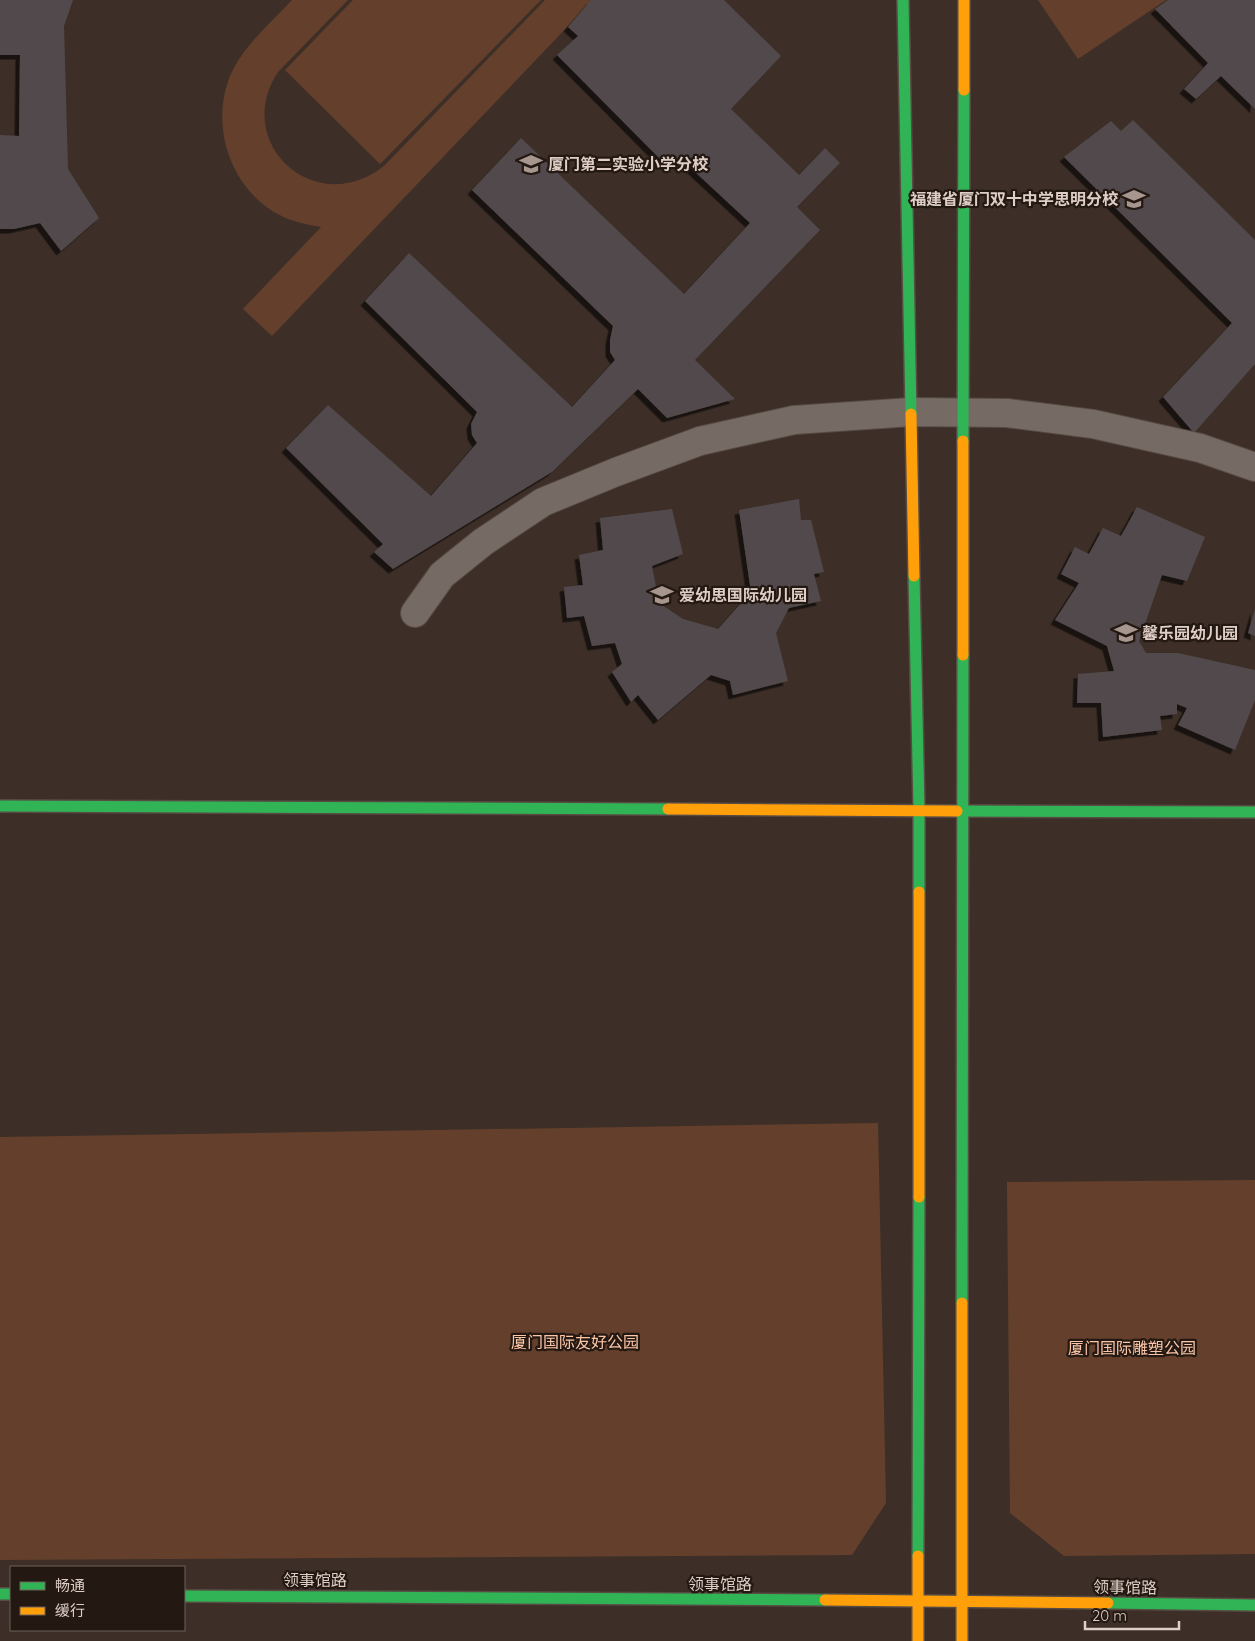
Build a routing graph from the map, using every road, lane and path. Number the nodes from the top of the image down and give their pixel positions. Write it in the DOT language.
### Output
graph roads {
  1 [pos="903,0"];
  2 [pos="964,0"];
  3 [pos="911,412"];
  4 [pos="964,414"];
  5 [pos="1255,467"];
  6 [pos="415,613"];
  7 [pos="0,806"];
  8 [pos="919,809"];
  9 [pos="963,809"];
  10 [pos="1255,812"];
  11 [pos="185,1596"];
  12 [pos="918,1600"];
  13 [pos="962,1601"];
  14 [pos="1255,1605"];
  15 [pos="918,1641"];
  16 [pos="962,1641"];
  1 -- 3 [label="main road"];
  2 -- 4 [label="main road"];
  3 -- 4 [label="street"];
  3 -- 6 [label="street"];
  3 -- 8 [label="main road"];
  4 -- 5 [label="street"];
  4 -- 9 [label="main road"];
  7 -- 8 [label="main road"];
  8 -- 9 [label="main road"];
  8 -- 12 [label="main road"];
  9 -- 10 [label="main road"];
  9 -- 13 [label="main road"];
  11 -- 12 [label="main road, 领事馆路"];
  12 -- 13 [label="main road, 领事馆路"];
  12 -- 15 [label="main road"];
  13 -- 14 [label="main road, 领事馆路"];
  13 -- 16 [label="main road"];
}
